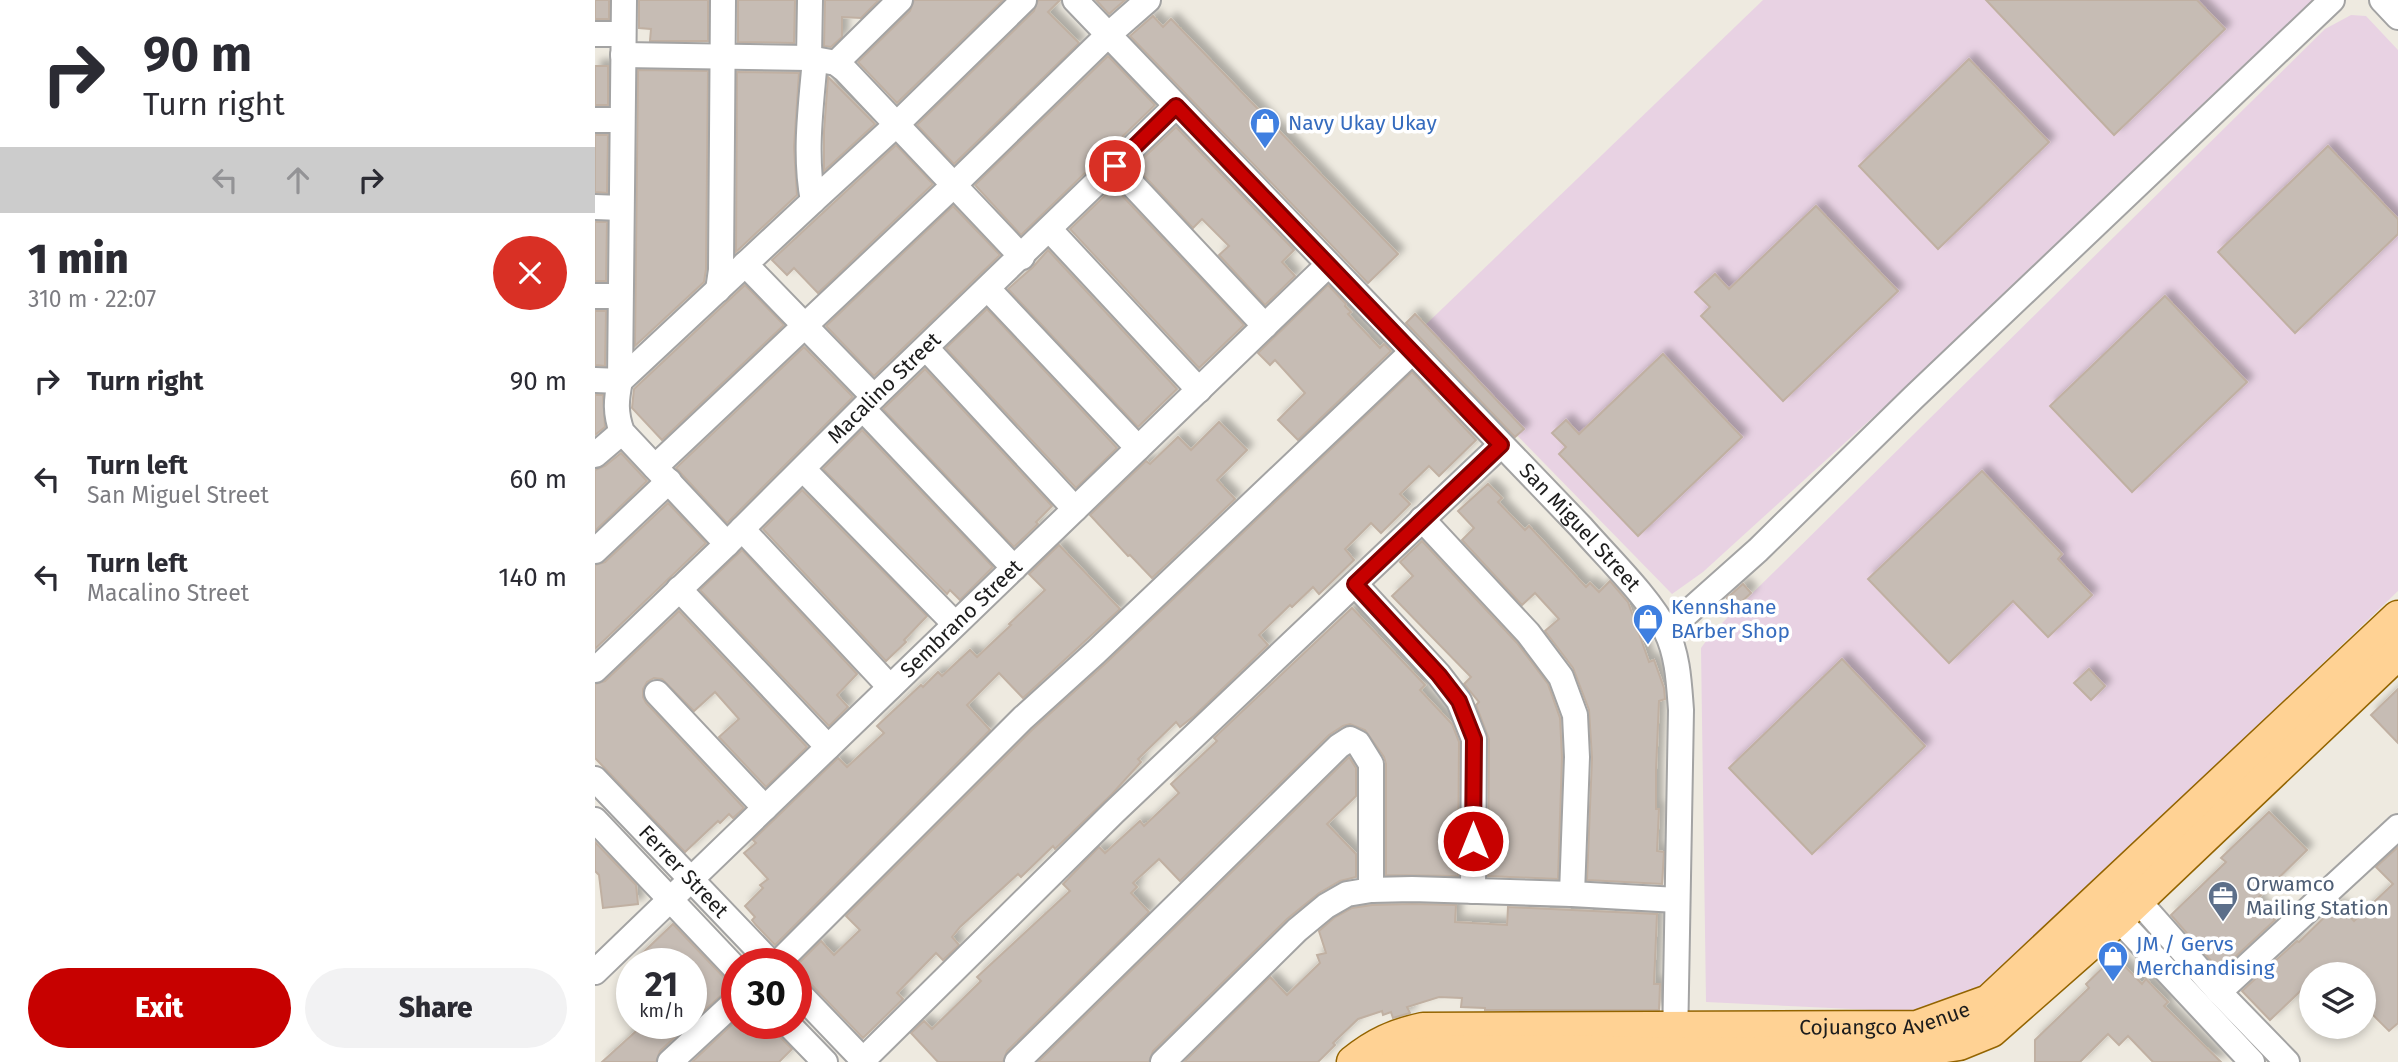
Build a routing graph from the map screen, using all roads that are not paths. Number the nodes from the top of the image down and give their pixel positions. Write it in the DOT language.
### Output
graph roads {
  1 [pos="624,0"];
  2 [pos="723,0"];
  3 [pos="810,0"];
  4 [pos="900,0"];
  5 [pos="1024,0"];
  6 [pos="1075,0"];
  7 [pos="1148,0"];
  8 [pos="2332,0"];
  9 [pos="2382,0"];
  10 [pos="2398,17"];
  11 [pos="595,34"];
  12 [pos="1108,35"];
  13 [pos="623,45"];
  14 [pos="722,56"];
  15 [pos="820,60"];
  16 [pos="1176,106"];
  17 [pos="595,120"];
  18 [pos="622,120"];
  19 [pos="897,124"];
  20 [pos="1115,166"];
  21 [pos="955,184"];
  22 [pos="813,201"];
  23 [pos="595,207"];
  24 [pos="621,208"];
  25 [pos="1050,230"];
  26 [pos="1022,257"];
  27 [pos="745,264"];
  28 [pos="1328,265"];
  29 [pos="988,289"];
  30 [pos="718,290"];
  31 [pos="595,296"];
  32 [pos="620,296"];
  33 [pos="805,324"];
  34 [pos="1265,326"];
  35 [pos="926,348"];
  36 [pos="1412,352"];
  37 [pos="595,380"];
  38 [pos="620,381"];
  39 [pos="1199,390"];
  40 [pos="869,403"];
  41 [pos="622,432"];
  42 [pos="1501,445"];
  43 [pos="1138,448"];
  44 [pos="595,456"];
  45 [pos="803,469"];
  46 [pos="662,474"];
  47 [pos="1075,509"];
  48 [pos="1423,519"];
  49 [pos="734,537"];
  50 [pos="595,551"];
  51 [pos="1014,568"];
  52 [pos="1355,584"];
  53 [pos="679,589"];
  54 [pos="2398,617"];
  55 [pos="955,624"];
  56 [pos="1667,631"];
  57 [pos="2398,653"];
  58 [pos="595,670"];
  59 [pos="890,687"];
  60 [pos="657,693"];
  61 [pos="828,747"];
  62 [pos="595,779"];
  63 [pos="765,808"];
  64 [pos="595,820"];
  65 [pos="2398,827"];
  66 [pos="691,880"];
  67 [pos="1371,890"];
  68 [pos="1473,891"];
  69 [pos="1572,894"];
  70 [pos="670,900"];
  71 [pos="1677,900"];
  72 [pos="2118,900"];
  73 [pos="757,948"];
  74 [pos="793,948"];
  75 [pos="721,953"];
  76 [pos="595,972"];
  77 [pos="2219,992"];
  78 [pos="812,1007"];
  79 [pos="721,1015"];
  80 [pos="803,1039"];
  81 [pos="1675,1042"];
  82 [pos="1712,1048"];
  83 [pos="863,1061"];
  84 [pos="670,1062"];
  85 [pos="825,1062"];
  86 [pos="1017,1062"];
  87 [pos="1163,1062"];
  88 [pos="1353,1062"];
  89 [pos="1396,1062"];
  90 [pos="2252,1062"];
  91 [pos="2287,1062"];
  1 -- 13 [label="street"];
  2 -- 14 [label="street"];
  3 -- 15 [label="street"];
  4 -- 15 [label="street"];
  5 -- 19 [label="street"];
  6 -- 12 [label="street, San Miguel Street"];
  7 -- 12 [label="street"];
  8 -- 56 [label="street"];
  9 -- 10 [label="street"];
  11 -- 13 [label="street"];
  12 -- 16 [label="street, San Miguel Street"];
  12 -- 21 [label="street"];
  13 -- 14 [label="street"];
  13 -- 18 [label="street"];
  14 -- 15 [label="street"];
  14 -- 30 [label="street"];
  15 -- 19 [label="street"];
  15 -- 22 [label="street"];
  16 -- 20 [label="street, Macalino Street"];
  16 -- 28 [label="street, San Miguel Street"];
  17 -- 18 [label="street"];
  18 -- 24 [label="street"];
  19 -- 21 [label="street"];
  19 -- 22 [label="street"];
  20 -- 25 [label="street, Macalino Street"];
  20 -- 34 [label="street"];
  21 -- 26 [label="street"];
  21 -- 33 [label="street"];
  22 -- 27 [label="street"];
  23 -- 24 [label="street"];
  24 -- 32 [label="street"];
  25 -- 26 [label="street, Macalino Street"];
  25 -- 39 [label="street"];
  26 -- 29 [label="street, Macalino Street"];
  27 -- 30 [label="street"];
  27 -- 33 [label="street"];
  28 -- 34 [label="street, Sembrano Street"];
  28 -- 36 [label="street, San Miguel Street"];
  29 -- 35 [label="street, Macalino Street"];
  29 -- 43 [label="street"];
  30 -- 38 [label="street"];
  31 -- 32 [label="street"];
  32 -- 38 [label="street"];
  33 -- 40 [label="street"];
  33 -- 46 [label="street"];
  34 -- 39 [label="street, Sembrano Street"];
  35 -- 40 [label="street, Macalino Street"];
  35 -- 47 [label="street"];
  36 -- 42 [label="street, San Miguel Street"];
  36 -- 74 [label="street"];
  37 -- 38 [label="street"];
  38 -- 41 [label="street"];
  39 -- 43 [label="street, Sembrano Street"];
  40 -- 45 [label="street, Macalino Street"];
  40 -- 51 [label="street"];
  41 -- 44 [label="street"];
  41 -- 46 [label="street"];
  42 -- 48 [label="street"];
  42 -- 56 [label="street, San Miguel Street"];
  43 -- 47 [label="street, Sembrano Street"];
  45 -- 49 [label="street, Macalino Street"];
  45 -- 55 [label="street"];
  46 -- 49 [label="street"];
  46 -- 50 [label="street"];
  47 -- 51 [label="street, Sembrano Street"];
  48 -- 52 [label="street"];
  48 -- 69 [label="street"];
  49 -- 53 [label="street, Macalino Street"];
  49 -- 59 [label="street"];
  51 -- 55 [label="street, Sembrano Street"];
  52 -- 68 [label="street"];
  52 -- 83 [label="street"];
  53 -- 58 [label="street, Macalino Street"];
  53 -- 61 [label="street"];
  54 -- 72 [label="main road, Cojuangco Avenue"];
  55 -- 59 [label="street, Sembrano Street"];
  56 -- 71 [label="street, San Miguel Street"];
  57 -- 72 [label="main road, Cojuangco Avenue"];
  59 -- 61 [label="street, Sembrano Street"];
  60 -- 63 [label="street"];
  61 -- 63 [label="street, Sembrano Street"];
  62 -- 66 [label="street, Ferrer Street"];
  63 -- 66 [label="street, Sembrano Street"];
  64 -- 70 [label="street, Ferrer Street"];
  65 -- 77 [label="street"];
  66 -- 70 [label="street, Sembrano Street"];
  66 -- 73 [label="street, Ferrer Street"];
  67 -- 68 [label="street"];
  67 -- 86 [label="street"];
  67 -- 87 [label="street"];
  68 -- 69 [label="street"];
  69 -- 71 [label="street"];
  70 -- 75 [label="street, Ferrer Street"];
  70 -- 76 [label="street, Sembrano Street"];
  71 -- 81 [label="street, San Miguel Street"];
  72 -- 77 [label="street"];
  72 -- 82 [label="main road, Cojuangco Avenue"];
  72 -- 90 [label="street"];
  77 -- 91 [label="street"];
  78 -- 83 [label="street"];
  79 -- 84 [label="street"];
  80 -- 85 [label="street"];
  81 -- 82 [label="main road, Cojuangco Avenue"];
  81 -- 88 [label="main road, Cojuangco Avenue"];
  81 -- 89 [label="main road, Cojuangco Avenue"];
}
